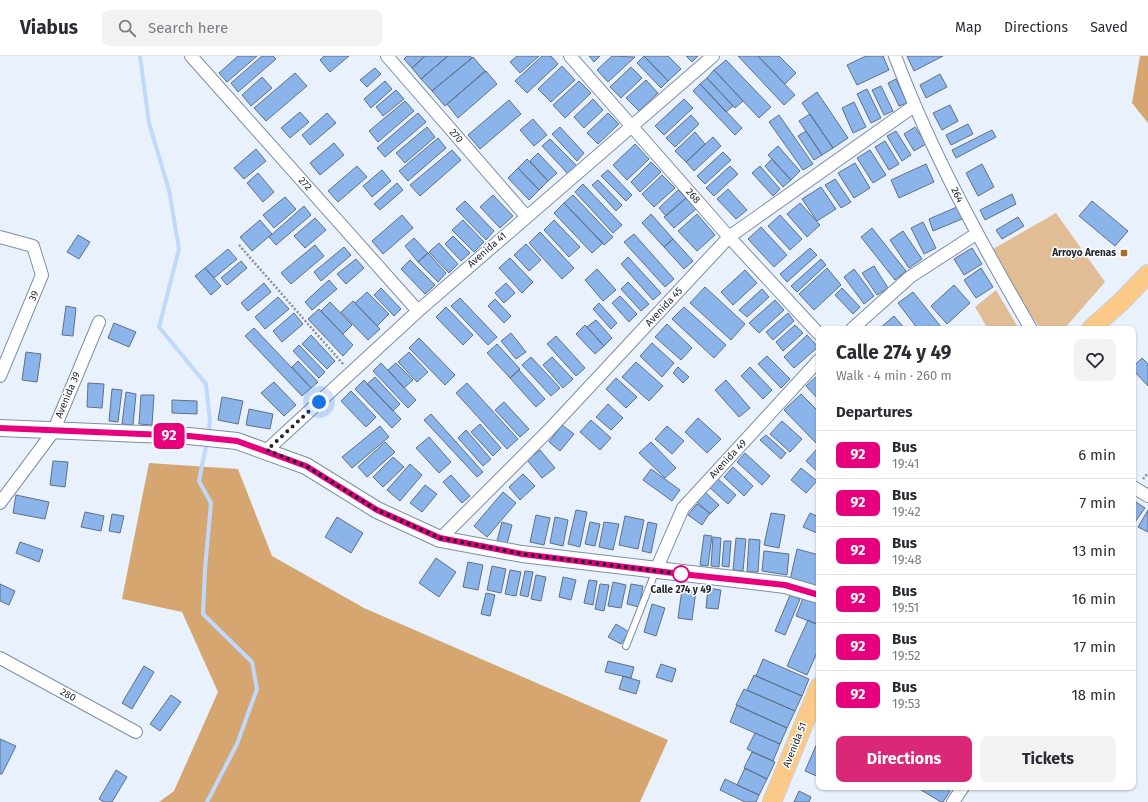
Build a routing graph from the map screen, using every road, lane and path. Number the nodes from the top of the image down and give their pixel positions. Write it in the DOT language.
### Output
graph roads {
  1 [pos="192,56"];
  2 [pos="386,56"];
  3 [pos="570,56"];
  4 [pos="713,56"];
  5 [pos="895,56"];
  6 [pos="914,106"];
  7 [pos="632,126"];
  8 [pos="526,216"];
  9 [pos="976,234"];
  10 [pos="0,237"];
  11 [pos="729,237"];
  12 [pos="239,245"];
  13 [pos="1148,274"];
  14 [pos="418,311"];
  15 [pos="99,322"];
  16 [pos="855,326"];
  17 [pos="1029,326"];
  18 [pos="1094,326"];
  19 [pos="816,331"];
  20 [pos="816,363"];
  21 [pos="350,373"];
  22 [pos="0,376"];
  23 [pos="0,428"];
  24 [pos="53,432"];
  25 [pos="267,450"];
  26 [pos="1136,490"];
  27 [pos="1148,496"];
  28 [pos="0,502"];
  29 [pos="440,538"];
  30 [pos="656,570"];
  31 [pos="816,594"];
  32 [pos="626,646"];
  33 [pos="0,658"];
  34 [pos="816,694"];
  35 [pos="136,732"];
  36 [pos="961,790"];
  37 [pos="772,802"];
  38 [pos="953,802"];
  1 -- 14 [label="street, 272"];
  2 -- 8 [label="street, 270"];
  3 -- 7 [label="street, 268"];
  4 -- 7 [label="street, Avenida 41"];
  5 -- 6 [label="street, 264"];
  6 -- 9 [label="street, 264"];
  6 -- 11 [label="street, Avenida 45"];
  7 -- 8 [label="street, Avenida 41"];
  7 -- 11 [label="street, 268"];
  8 -- 14 [label="street, Avenida 41"];
  9 -- 16 [label="street"];
  9 -- 17 [label="street, 264"];
  10 -- 22 [label="street, 39"];
  11 -- 19 [label="street, 268"];
  11 -- 29 [label="street, Avenida 45"];
  12 -- 21 [label="path"];
  13 -- 18 [label="main road"];
  14 -- 21 [label="street, Avenida 41"];
  15 -- 24 [label="street, Avenida 39"];
  20 -- 30 [label="street, Avenida 49"];
  21 -- 25 [label="street, Avenida 41"];
  23 -- 24 [label="street"];
  24 -- 25 [label="street"];
  24 -- 28 [label="street, Avenida 39"];
  25 -- 29 [label="street"];
  26 -- 27 [label="street"];
  29 -- 30 [label="street"];
  30 -- 31 [label="street"];
  30 -- 32 [label="lane"];
  33 -- 35 [label="street, 280"];
  34 -- 37 [label="main road, Avenida 51"];
  36 -- 38 [label="street"];
}
